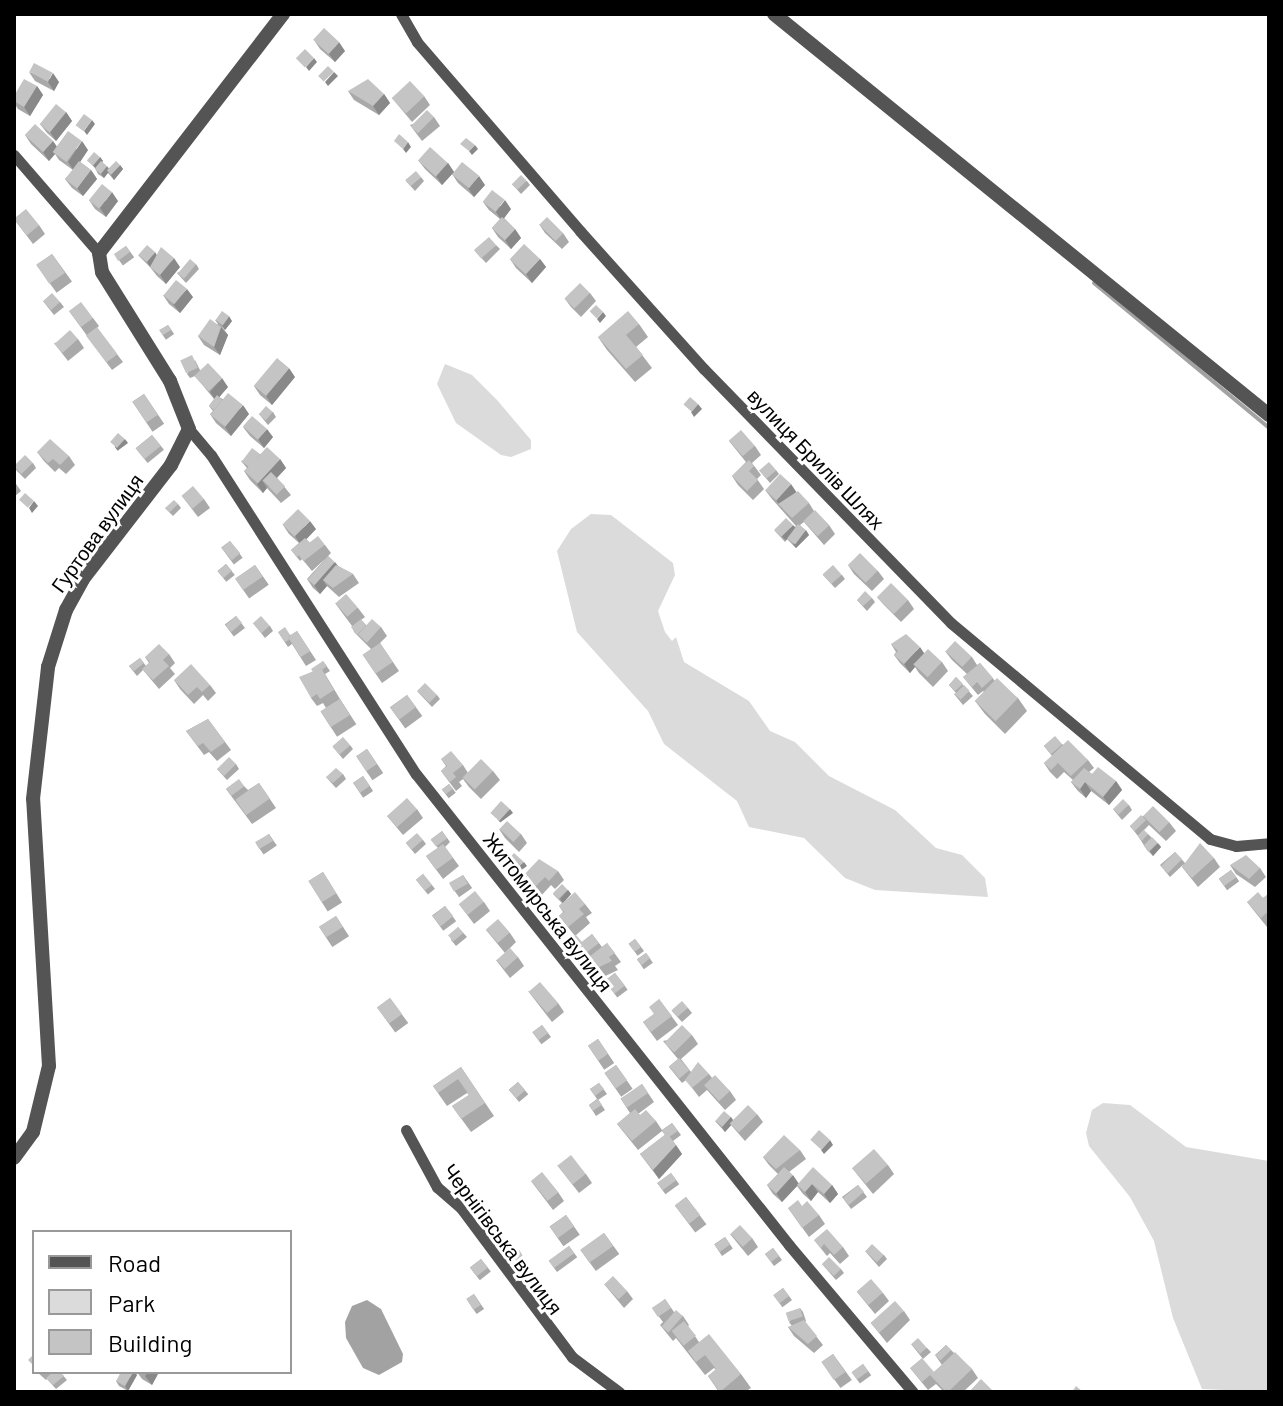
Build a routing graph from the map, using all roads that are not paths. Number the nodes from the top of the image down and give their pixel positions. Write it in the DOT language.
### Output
graph roads {
  1 [pos="283,14"];
  2 [pos="401,14"];
  3 [pos="774,14"];
  4 [pos="14,155"];
  5 [pos="99,253"];
  6 [pos="1269,415"];
  7 [pos="189,429"];
  8 [pos="1269,843"];
  9 [pos="406,1130"];
  10 [pos="14,1158"];
  11 [pos="619,1392"];
  12 [pos="913,1392"];
  1 -- 5 [label="street"];
  2 -- 8 [label="street, вулиця Брилів Шлях"];
  3 -- 6 [label="street"];
  4 -- 5 [label="street"];
  5 -- 7 [label="street"];
  7 -- 10 [label="street, Гуртова вулиця"];
  7 -- 12 [label="street, Житомирська вулиця"];
  9 -- 11 [label="street, Чернігівська вулиця"];
}
